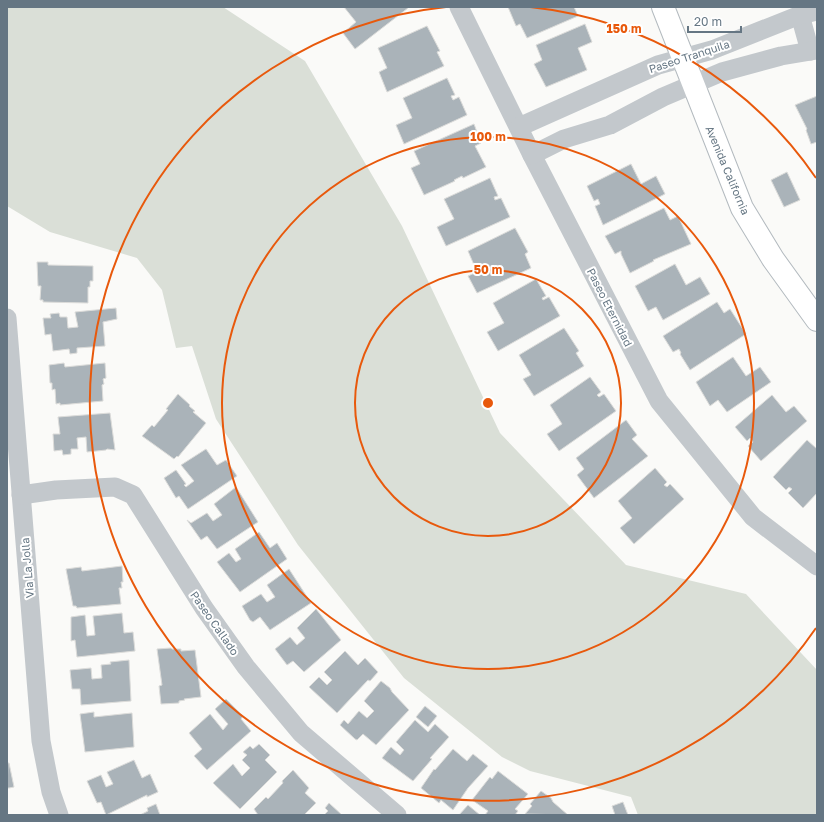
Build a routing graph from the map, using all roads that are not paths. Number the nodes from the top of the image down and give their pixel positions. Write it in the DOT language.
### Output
graph roads {
  1 [pos="459,7"];
  2 [pos="663,7"];
  3 [pos="809,13"];
  4 [pos="814,50"];
  5 [pos="683,58"];
  6 [pos="693,85"];
  7 [pos="576,102"];
  8 [pos="519,127"];
  9 [pos="588,131"];
  10 [pos="532,155"];
  11 [pos="7,318"];
  12 [pos="817,320"];
  13 [pos="21,495"];
  14 [pos="817,566"];
  15 [pos="59,815"];
  16 [pos="397,815"];
  1 -- 8 [label="street, Paseo Eternidad"];
  2 -- 5 [label="street, Avenida California"];
  3 -- 4 [label="street"];
  3 -- 5 [label="street, Paseo Tranquila"];
  4 -- 6 [label="street"];
  5 -- 6 [label="street, Avenida California"];
  5 -- 7 [label="street, Paseo Tranquila"];
  6 -- 9 [label="street"];
  6 -- 12 [label="street, Avenida California"];
  7 -- 8 [label="street, Paseo Tranquila"];
  7 -- 9 [label="street"];
  8 -- 10 [label="street, Paseo Eternidad"];
  9 -- 10 [label="street"];
  10 -- 14 [label="street, Paseo Eternidad"];
  11 -- 13 [label="street, Via La Jolla"];
  13 -- 15 [label="street, Via La Jolla"];
  13 -- 16 [label="street, Paseo Callado"];
}
